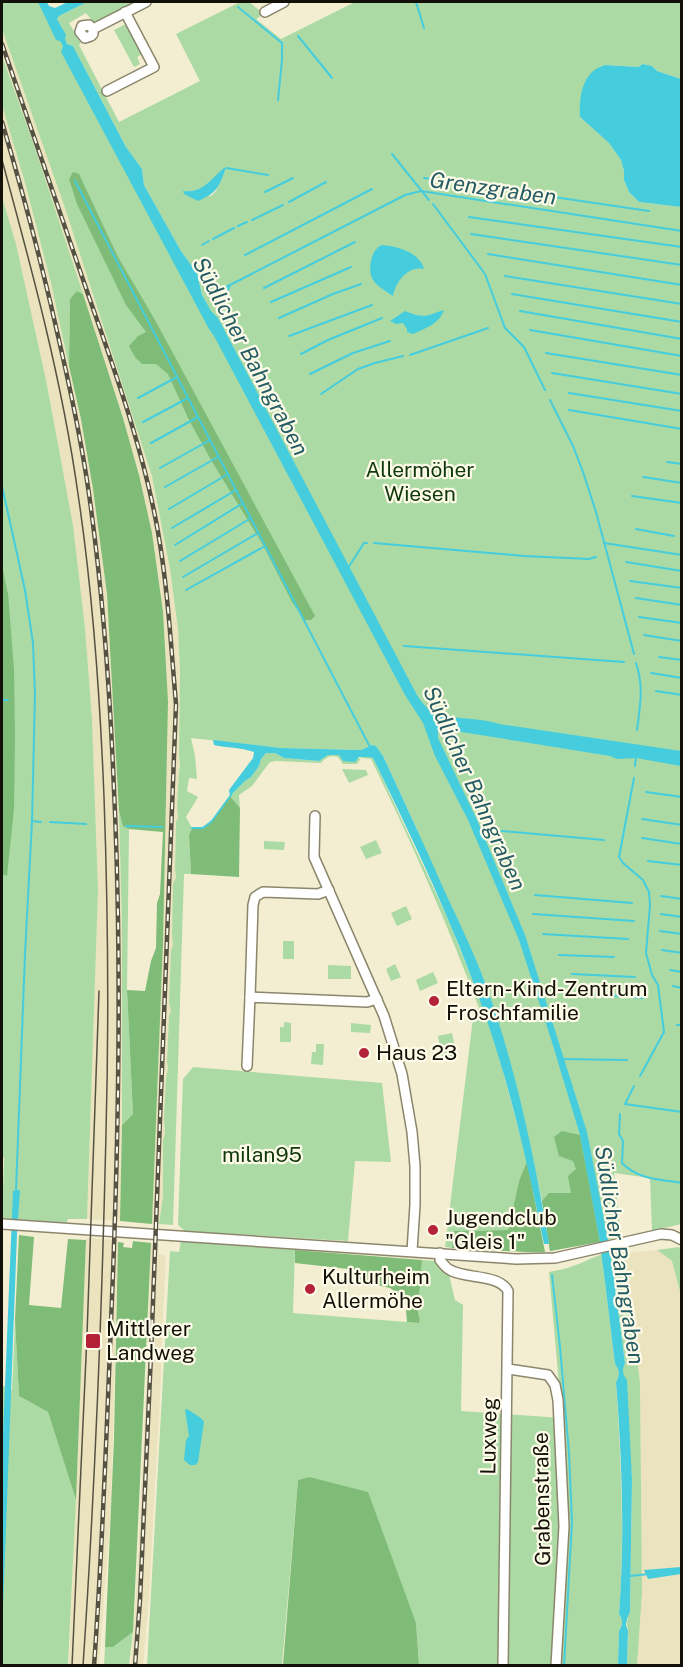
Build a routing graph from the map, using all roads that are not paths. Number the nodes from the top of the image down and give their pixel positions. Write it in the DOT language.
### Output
graph roads {
  1 [pos="146,2"];
  2 [pos="284,2"];
  3 [pos="125,12"];
  4 [pos="265,12"];
  5 [pos="88,39"];
  6 [pos="107,91"];
  7 [pos="315,816"];
  8 [pos="329,890"];
  9 [pos="250,998"];
  10 [pos="377,999"];
  11 [pos="247,1066"];
  12 [pos="4,1224"];
  13 [pos="681,1240"];
  14 [pos="411,1251"];
  15 [pos="440,1253"];
  16 [pos="508,1369"];
  17 [pos="503,1665"];
  18 [pos="556,1665"];
  1 -- 3 [label="street"];
  2 -- 4 [label="street"];
  3 -- 5 [label="street"];
  3 -- 6 [label="street"];
  7 -- 8 [label="street"];
  8 -- 9 [label="street"];
  8 -- 10 [label="street"];
  9 -- 10 [label="street"];
  9 -- 11 [label="street"];
  10 -- 14 [label="street"];
  12 -- 14 [label="street"];
  13 -- 15 [label="street"];
  14 -- 15 [label="street"];
  15 -- 16 [label="street, Luxweg"];
  16 -- 17 [label="street, Luxweg"];
  16 -- 18 [label="street, Grabenstraße"];
}
